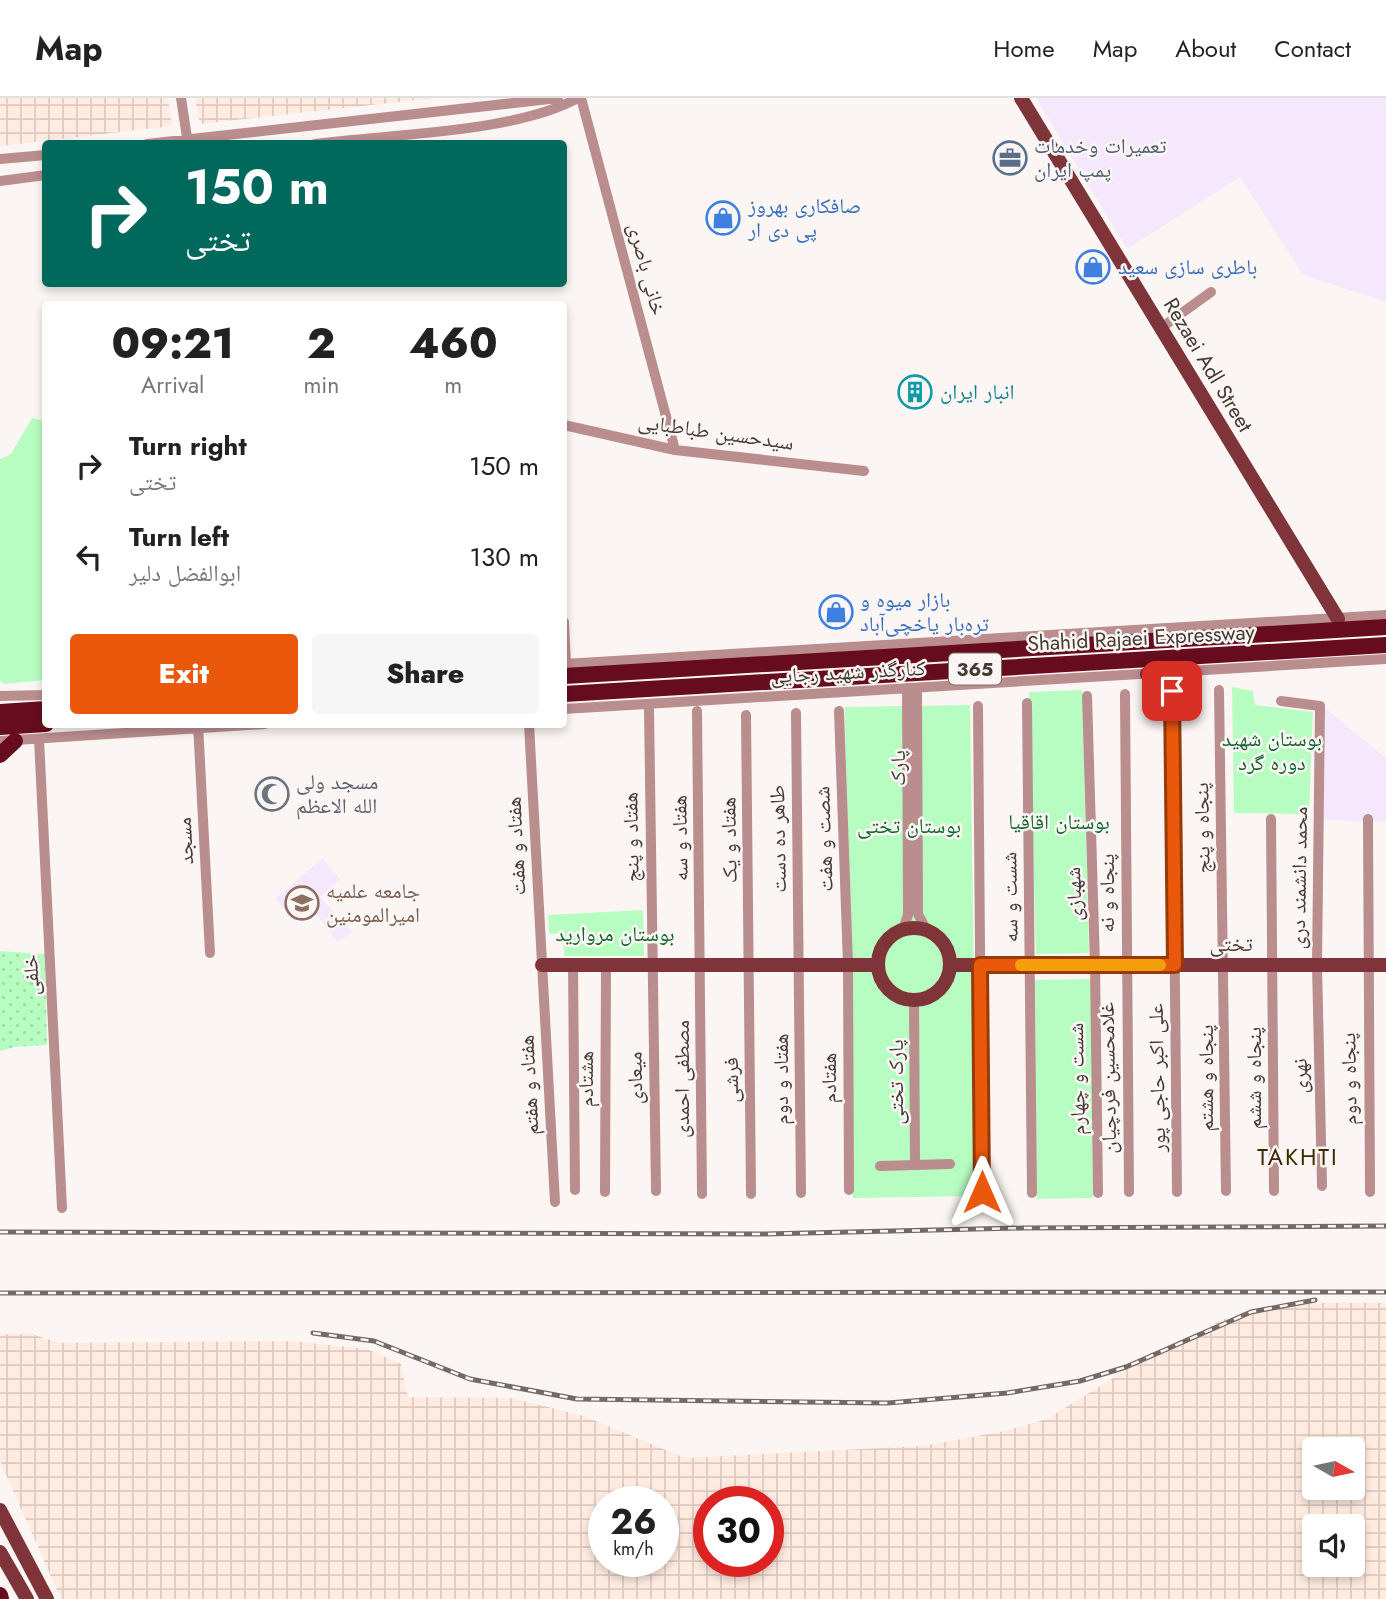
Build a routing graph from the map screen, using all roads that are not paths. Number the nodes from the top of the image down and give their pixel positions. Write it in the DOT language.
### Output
graph roads {
  1 [pos="181,98"];
  2 [pos="558,98"];
  3 [pos="580,98"];
  4 [pos="1021,98"];
  5 [pos="188,140"];
  6 [pos="197,140"];
  7 [pos="348,140"];
  8 [pos="42,155"];
  9 [pos="0,159"];
  10 [pos="42,176"];
  11 [pos="0,181"];
  12 [pos="1211,292"];
  13 [pos="1161,328"];
  14 [pos="567,426"];
  15 [pos="675,450"];
  16 [pos="864,471"];
  17 [pos="1386,615"];
  18 [pos="1338,618"];
  19 [pos="1386,627"];
  20 [pos="1386,645"];
  21 [pos="1190,656"];
  22 [pos="1386,659"];
  23 [pos="567,668"];
  24 [pos="567,668"];
  25 [pos="1147,674"];
  26 [pos="1219,690"];
  27 [pos="912,691"];
  28 [pos="1172,691"];
  29 [pos="567,694"];
  30 [pos="1125,694"];
  31 [pos="42,696"];
  32 [pos="1087,696"];
  33 [pos="1281,701"];
  34 [pos="1027,703"];
  35 [pos="978,706"];
  36 [pos="649,708"];
  37 [pos="42,709"];
  38 [pos="567,709"];
  39 [pos="1,711"];
  40 [pos="697,711"];
  41 [pos="839,711"];
  42 [pos="796,713"];
  43 [pos="746,715"];
  44 [pos="146,728"];
  45 [pos="198,728"];
  46 [pos="529,728"];
  47 [pos="42,732"];
  48 [pos="7,741"];
  49 [pos="0,755"];
  50 [pos="1368,818"];
  51 [pos="1271,819"];
  52 [pos="913,870"];
  53 [pos="903,929"];
  54 [pos="926,929"];
  55 [pos="210,953"];
  56 [pos="542,965"];
  57 [pos="573,965"];
  58 [pos="606,965"];
  59 [pos="652,965"];
  60 [pos="701,965"];
  61 [pos="750,965"];
  62 [pos="799,965"];
  63 [pos="848,965"];
  64 [pos="877,965"];
  65 [pos="951,965"];
  66 [pos="980,965"];
  67 [pos="1030,965"];
  68 [pos="1095,965"];
  69 [pos="1126,965"];
  70 [pos="1175,965"];
  71 [pos="1224,965"];
  72 [pos="1273,965"];
  73 [pos="1317,965"];
  74 [pos="1367,965"];
  75 [pos="1386,965"];
  76 [pos="914,1001"];
  77 [pos="915,1163"];
  78 [pos="950,1164"];
  79 [pos="880,1166"];
  80 [pos="1322,1186"];
  81 [pos="849,1190"];
  82 [pos="575,1191"];
  83 [pos="656,1191"];
  84 [pos="1226,1191"];
  85 [pos="1274,1191"];
  86 [pos="605,1192"];
  87 [pos="982,1192"];
  88 [pos="1129,1192"];
  89 [pos="1177,1192"];
  90 [pos="1370,1192"];
  91 [pos="1032,1193"];
  92 [pos="1098,1193"];
  93 [pos="702,1194"];
  94 [pos="751,1194"];
  95 [pos="801,1194"];
  96 [pos="555,1202"];
  97 [pos="62,1208"];
  98 [pos="0,1510"];
  99 [pos="0,1552"];
  100 [pos="27,1599"];
  101 [pos="47,1599"];
  1 -- 5 [label="street"];
  2 -- 6 [label="street"];
  3 -- 7 [label="street"];
  3 -- 15 [label="street, خانی باصری"];
  4 -- 13 [label="main road, Rezaei Adl Street"];
  8 -- 9 [label="street"];
  10 -- 11 [label="street"];
  12 -- 13 [label="street"];
  13 -- 18 [label="main road, Rezaei Adl Street"];
  14 -- 15 [label="street, سیدحسین طباطبایی"];
  15 -- 16 [label="street, سیدحسین طباطبایی"];
  17 -- 18 [label="street, کنارگذر شهید رجایی"];
  18 -- 23 [label="street, کنارگذر شهید رجایی"];
  19 -- 24 [label="highway, Shahid Rajaei Expressway / 365"];
  20 -- 21 [label="highway, Shahid Rajaei Expressway / 365"];
  21 -- 25 [label="main road"];
  21 -- 29 [label="highway, Shahid Rajaei Expressway / 365"];
  22 -- 25 [label="street, کنارگذر شهید رجایی"];
  25 -- 27 [label="street, کنارگذر شهید رجایی"];
  26 -- 71 [label="street, پنجاه و پنج"];
  27 -- 38 [label="street, کنارگذر شهید رجایی"];
  27 -- 52 [label="street, پارک"];
  28 -- 70 [label="street, علی اکبر حاجی پور"];
  30 -- 69 [label="street, پنجاه و نه"];
  31 -- 39 [label="street"];
  32 -- 68 [label="street, شهبازی"];
  33 -- 73 [label="street, محمد دانشمند دری"];
  34 -- 67 [label="street, شست و سه"];
  35 -- 66 [label="street"];
  36 -- 59 [label="street, هفتاد و پنج"];
  37 -- 39 [label="highway"];
  39 -- 47 [label="highway"];
  40 -- 60 [label="street, هفتاد و سه"];
  41 -- 63 [label="street, شصت و هفت"];
  42 -- 62 [label="street, طاهر ده دست"];
  43 -- 61 [label="street, هفتاد و یک"];
  44 -- 47 [label="street"];
  45 -- 55 [label="street, مسجد"];
  46 -- 56 [label="street, هفتاد و هفت"];
  47 -- 48 [label="street"];
  47 -- 97 [label="street, خلفی"];
  48 -- 49 [label="highway"];
  50 -- 74 [label="street, پنجاه و دوم"];
  51 -- 72 [label="street, پنجاه و ششم"];
  52 -- 53 [label="street, پارک"];
  52 -- 54 [label="street, پارک"];
  53 -- 54 [label="main road"];
  53 -- 64 [label="main road"];
  54 -- 65 [label="main road"];
  56 -- 57 [label="main road"];
  56 -- 96 [label="street, هفتاد و هفتم"];
  57 -- 58 [label="main road"];
  57 -- 82 [label="street"];
  58 -- 59 [label="main road"];
  58 -- 86 [label="street, هشتادم"];
  59 -- 60 [label="main road"];
  59 -- 83 [label="street, میعادی"];
  60 -- 61 [label="main road"];
  60 -- 93 [label="street, مصطفی احمدی"];
  61 -- 62 [label="main road"];
  61 -- 94 [label="street, فرشی"];
  62 -- 63 [label="main road"];
  62 -- 95 [label="street, هفتاد و دوم"];
  63 -- 64 [label="main road"];
  63 -- 81 [label="street, هفتادم"];
  64 -- 76 [label="main road"];
  65 -- 66 [label="main road, تختی"];
  65 -- 76 [label="main road"];
  66 -- 67 [label="main road, تختی"];
  66 -- 87 [label="street"];
  67 -- 68 [label="main road, تختی"];
  67 -- 91 [label="street, شست و سه"];
  68 -- 69 [label="main road, تختی"];
  68 -- 92 [label="street, شست و چهارم"];
  69 -- 70 [label="main road, تختی"];
  69 -- 88 [label="street, غلامحسین فردچیان"];
  70 -- 71 [label="main road, تختی"];
  70 -- 89 [label="street, علی اکبر حاجی پور"];
  71 -- 72 [label="main road, تختی"];
  71 -- 84 [label="street, پنجاه و هشتم"];
  72 -- 73 [label="main road, تختی"];
  72 -- 85 [label="street, پنجاه و ششم"];
  73 -- 74 [label="main road, تختی"];
  73 -- 80 [label="street, نهری"];
  74 -- 75 [label="main road, تختی"];
  74 -- 90 [label="street, پنجاه و دوم"];
  76 -- 77 [label="street, پارک تختی"];
  77 -- 78 [label="street"];
  77 -- 79 [label="street"];
  98 -- 101 [label="main road"];
  99 -- 100 [label="main road"];
}
